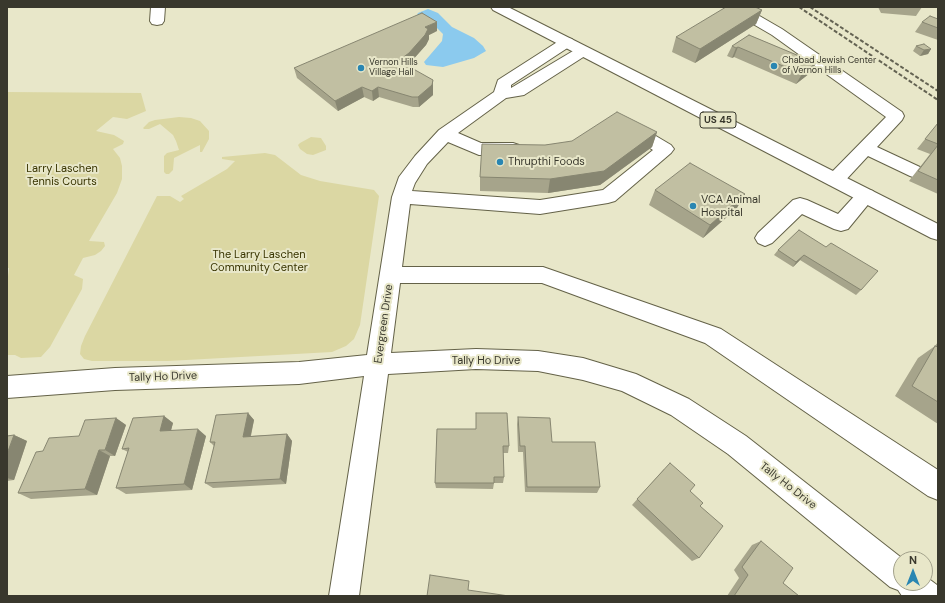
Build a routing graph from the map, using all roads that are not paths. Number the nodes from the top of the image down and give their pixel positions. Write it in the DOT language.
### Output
graph roads {
  1 [pos="498,7"];
  2 [pos="734,7"];
  3 [pos="567,42"];
  4 [pos="583,51"];
  5 [pos="502,94"];
  6 [pos="612,118"];
  7 [pos="445,134"];
  8 [pos="527,148"];
  9 [pos="865,148"];
  10 [pos="916,172"];
  11 [pos="835,180"];
  12 [pos="866,196"];
  13 [pos="401,197"];
  14 [pos="938,233"];
  15 [pos="765,238"];
  16 [pos="390,275"];
  17 [pos="378,364"];
  18 [pos="7,387"];
  19 [pos="938,486"];
  20 [pos="893,570"];
  21 [pos="344,596"];
  1 -- 3 [label="street, US 45"];
  2 -- 9 [label="street"];
  3 -- 4 [label="street, US 45"];
  3 -- 5 [label="street, Evergreen Drive"];
  4 -- 5 [label="street, Evergreen Drive"];
  4 -- 11 [label="street, US 45"];
  5 -- 7 [label="street, Evergreen Drive"];
  6 -- 13 [label="street"];
  7 -- 8 [label="street"];
  7 -- 13 [label="street, Evergreen Drive"];
  9 -- 10 [label="street"];
  9 -- 11 [label="street"];
  11 -- 12 [label="street, US 45"];
  12 -- 14 [label="street, US 45"];
  12 -- 15 [label="street"];
  13 -- 16 [label="street, Evergreen Drive"];
  16 -- 17 [label="street, Evergreen Drive"];
  16 -- 19 [label="street"];
  17 -- 18 [label="street, Tally Ho Drive"];
  17 -- 20 [label="street, Tally Ho Drive"];
  17 -- 21 [label="street, Evergreen Drive"];
}
